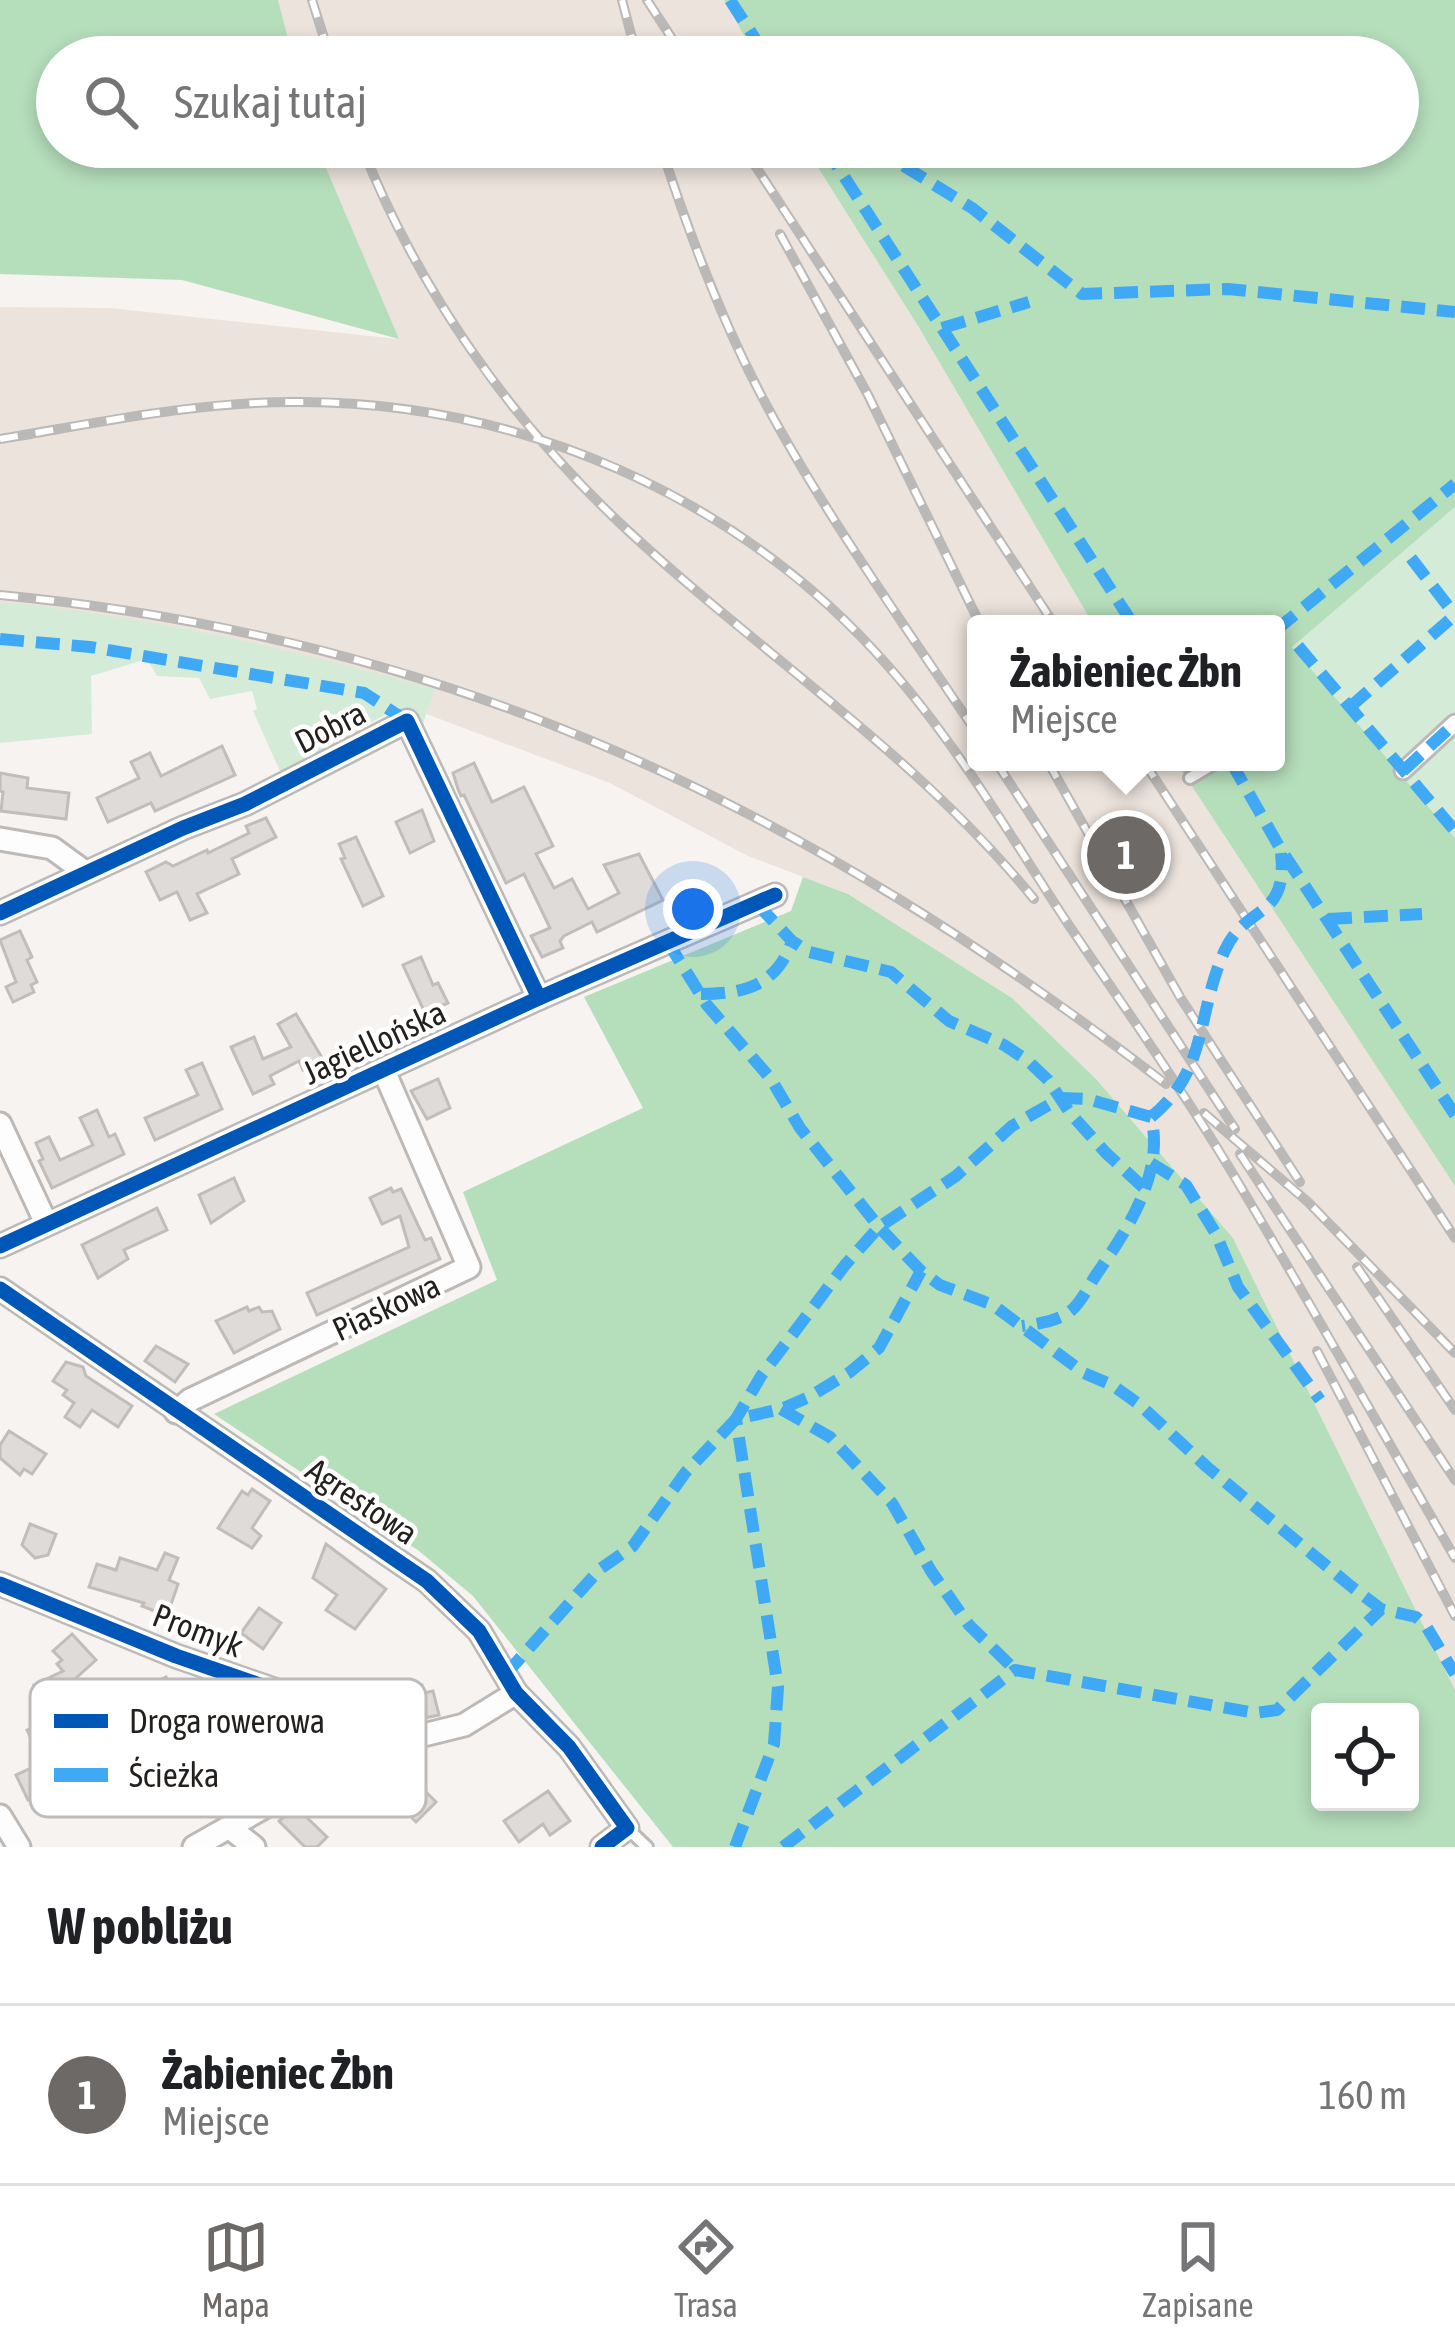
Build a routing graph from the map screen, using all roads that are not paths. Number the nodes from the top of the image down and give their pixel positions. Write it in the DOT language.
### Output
graph roads {
  1 [pos="1455,723"];
  2 [pos="1403,770"];
  3 [pos="1202,771"];
  4 [pos="1190,778"];
  5 [pos="0,839"];
  6 [pos="85,872"];
  7 [pos="776,895"];
  8 [pos="0,913"];
  9 [pos="539,998"];
  10 [pos="384,1071"];
  11 [pos="0,1124"];
  12 [pos="46,1223"];
  13 [pos="0,1246"];
  14 [pos="0,1289"];
  15 [pos="176,1412"];
  16 [pos="0,1583"];
  17 [pos="242,1679"];
  18 [pos="516,1693"];
  19 [pos="426,1734"];
  20 [pos="0,1816"];
  21 [pos="249,1817"];
  22 [pos="230,1828"];
  23 [pos="627,1828"];
  24 [pos="19,1847"];
  25 [pos="194,1847"];
  26 [pos="254,1847"];
  27 [pos="602,1847"];
  28 [pos="647,1847"];
  1 -- 2 [label="street"];
  3 -- 4 [label="lane"];
  5 -- 6 [label="street"];
  6 -- 8 [label="street, Dobra"];
  6 -- 9 [label="street, Dobra"];
  7 -- 9 [label="street, Jagiellońska"];
  9 -- 10 [label="street, Jagiellońska"];
  10 -- 12 [label="street, Jagiellońska"];
  10 -- 15 [label="street, Piaskowa"];
  11 -- 12 [label="street"];
  12 -- 13 [label="street, Jagiellońska"];
  14 -- 15 [label="street, Agrestowa"];
  15 -- 18 [label="street, Agrestowa"];
  16 -- 17 [label="street, Promyk"];
  18 -- 19 [label="street"];
  18 -- 23 [label="street, Agrestowa"];
  20 -- 24 [label="street"];
  21 -- 22 [label="street"];
  22 -- 25 [label="street"];
  22 -- 26 [label="street"];
  23 -- 27 [label="street"];
  23 -- 28 [label="lane"];
}
